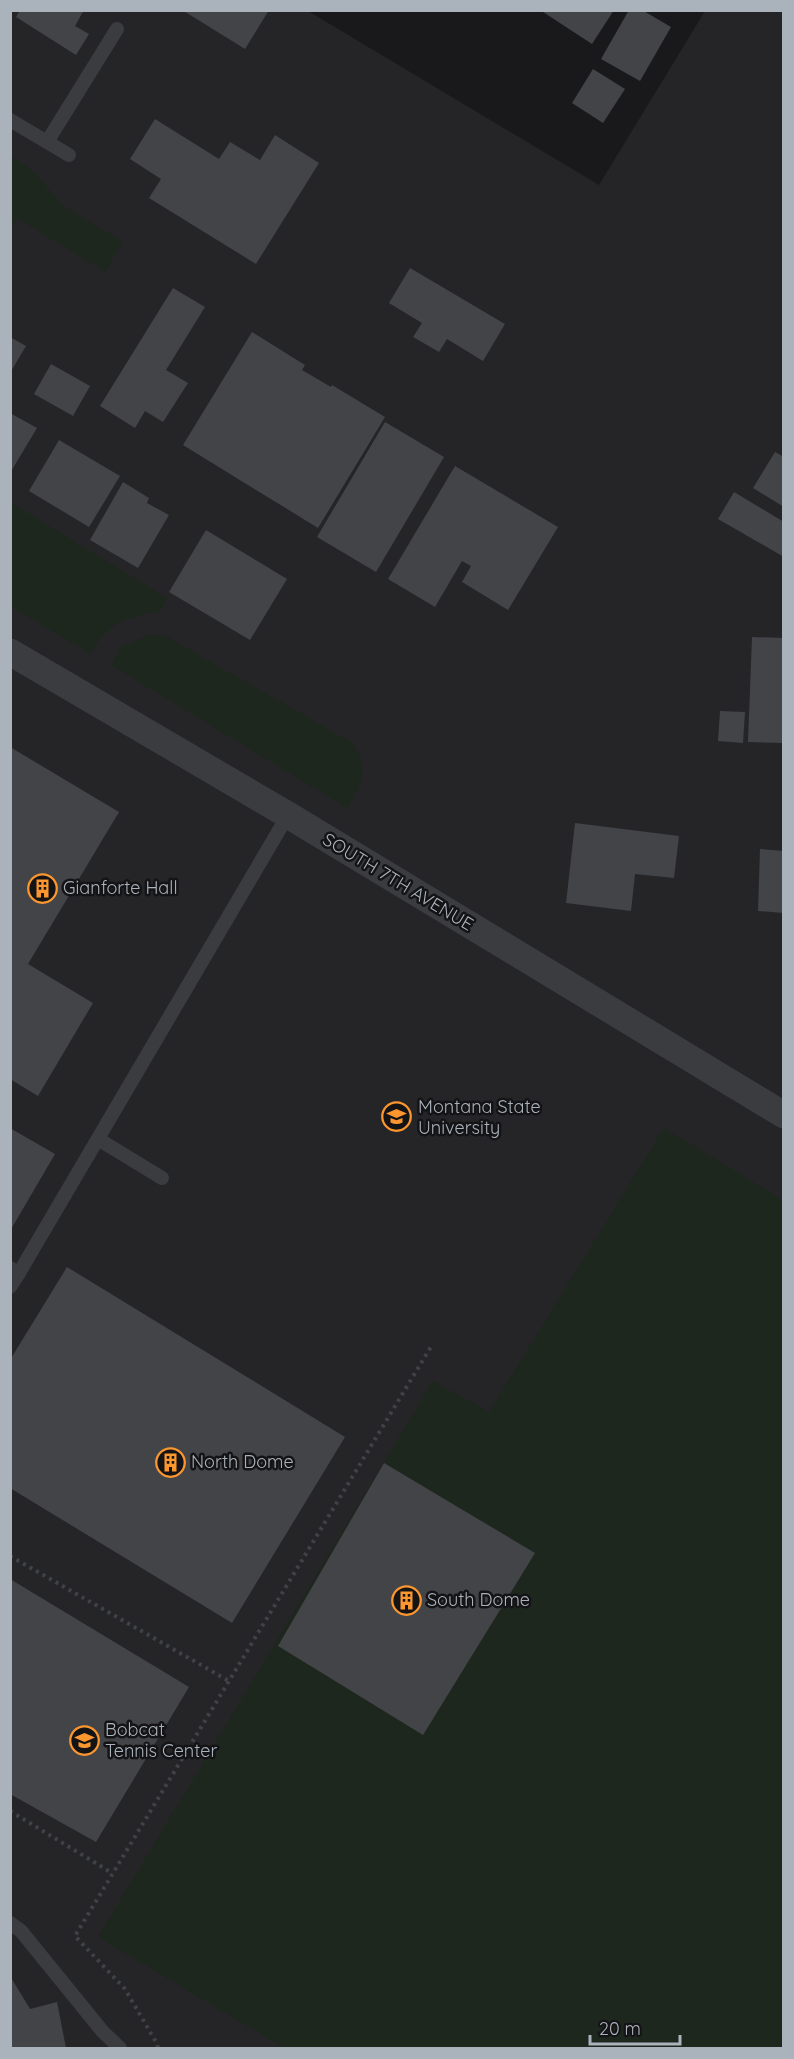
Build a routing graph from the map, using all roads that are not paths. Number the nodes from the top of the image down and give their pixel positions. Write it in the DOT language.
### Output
graph roads {
  1 [pos="117,29"];
  2 [pos="10,120"];
  3 [pos="48,142"];
  4 [pos="69,155"];
  5 [pos="10,652"];
  6 [pos="288,815"];
  7 [pos="783,1115"];
  8 [pos="98,1139"];
  9 [pos="162,1178"];
  10 [pos="15,1270"];
  11 [pos="10,1287"];
  12 [pos="10,1923"];
  13 [pos="120,2049"];
  1 -- 3 [label="lane"];
  2 -- 3 [label="lane"];
  3 -- 4 [label="lane"];
  5 -- 6 [label="street, SOUTH 7TH AVENUE"];
  6 -- 7 [label="street, SOUTH 7TH AVENUE"];
  6 -- 8 [label="lane"];
  8 -- 9 [label="lane"];
  8 -- 10 [label="lane"];
  10 -- 11 [label="lane"];
  12 -- 13 [label="lane"];
}
